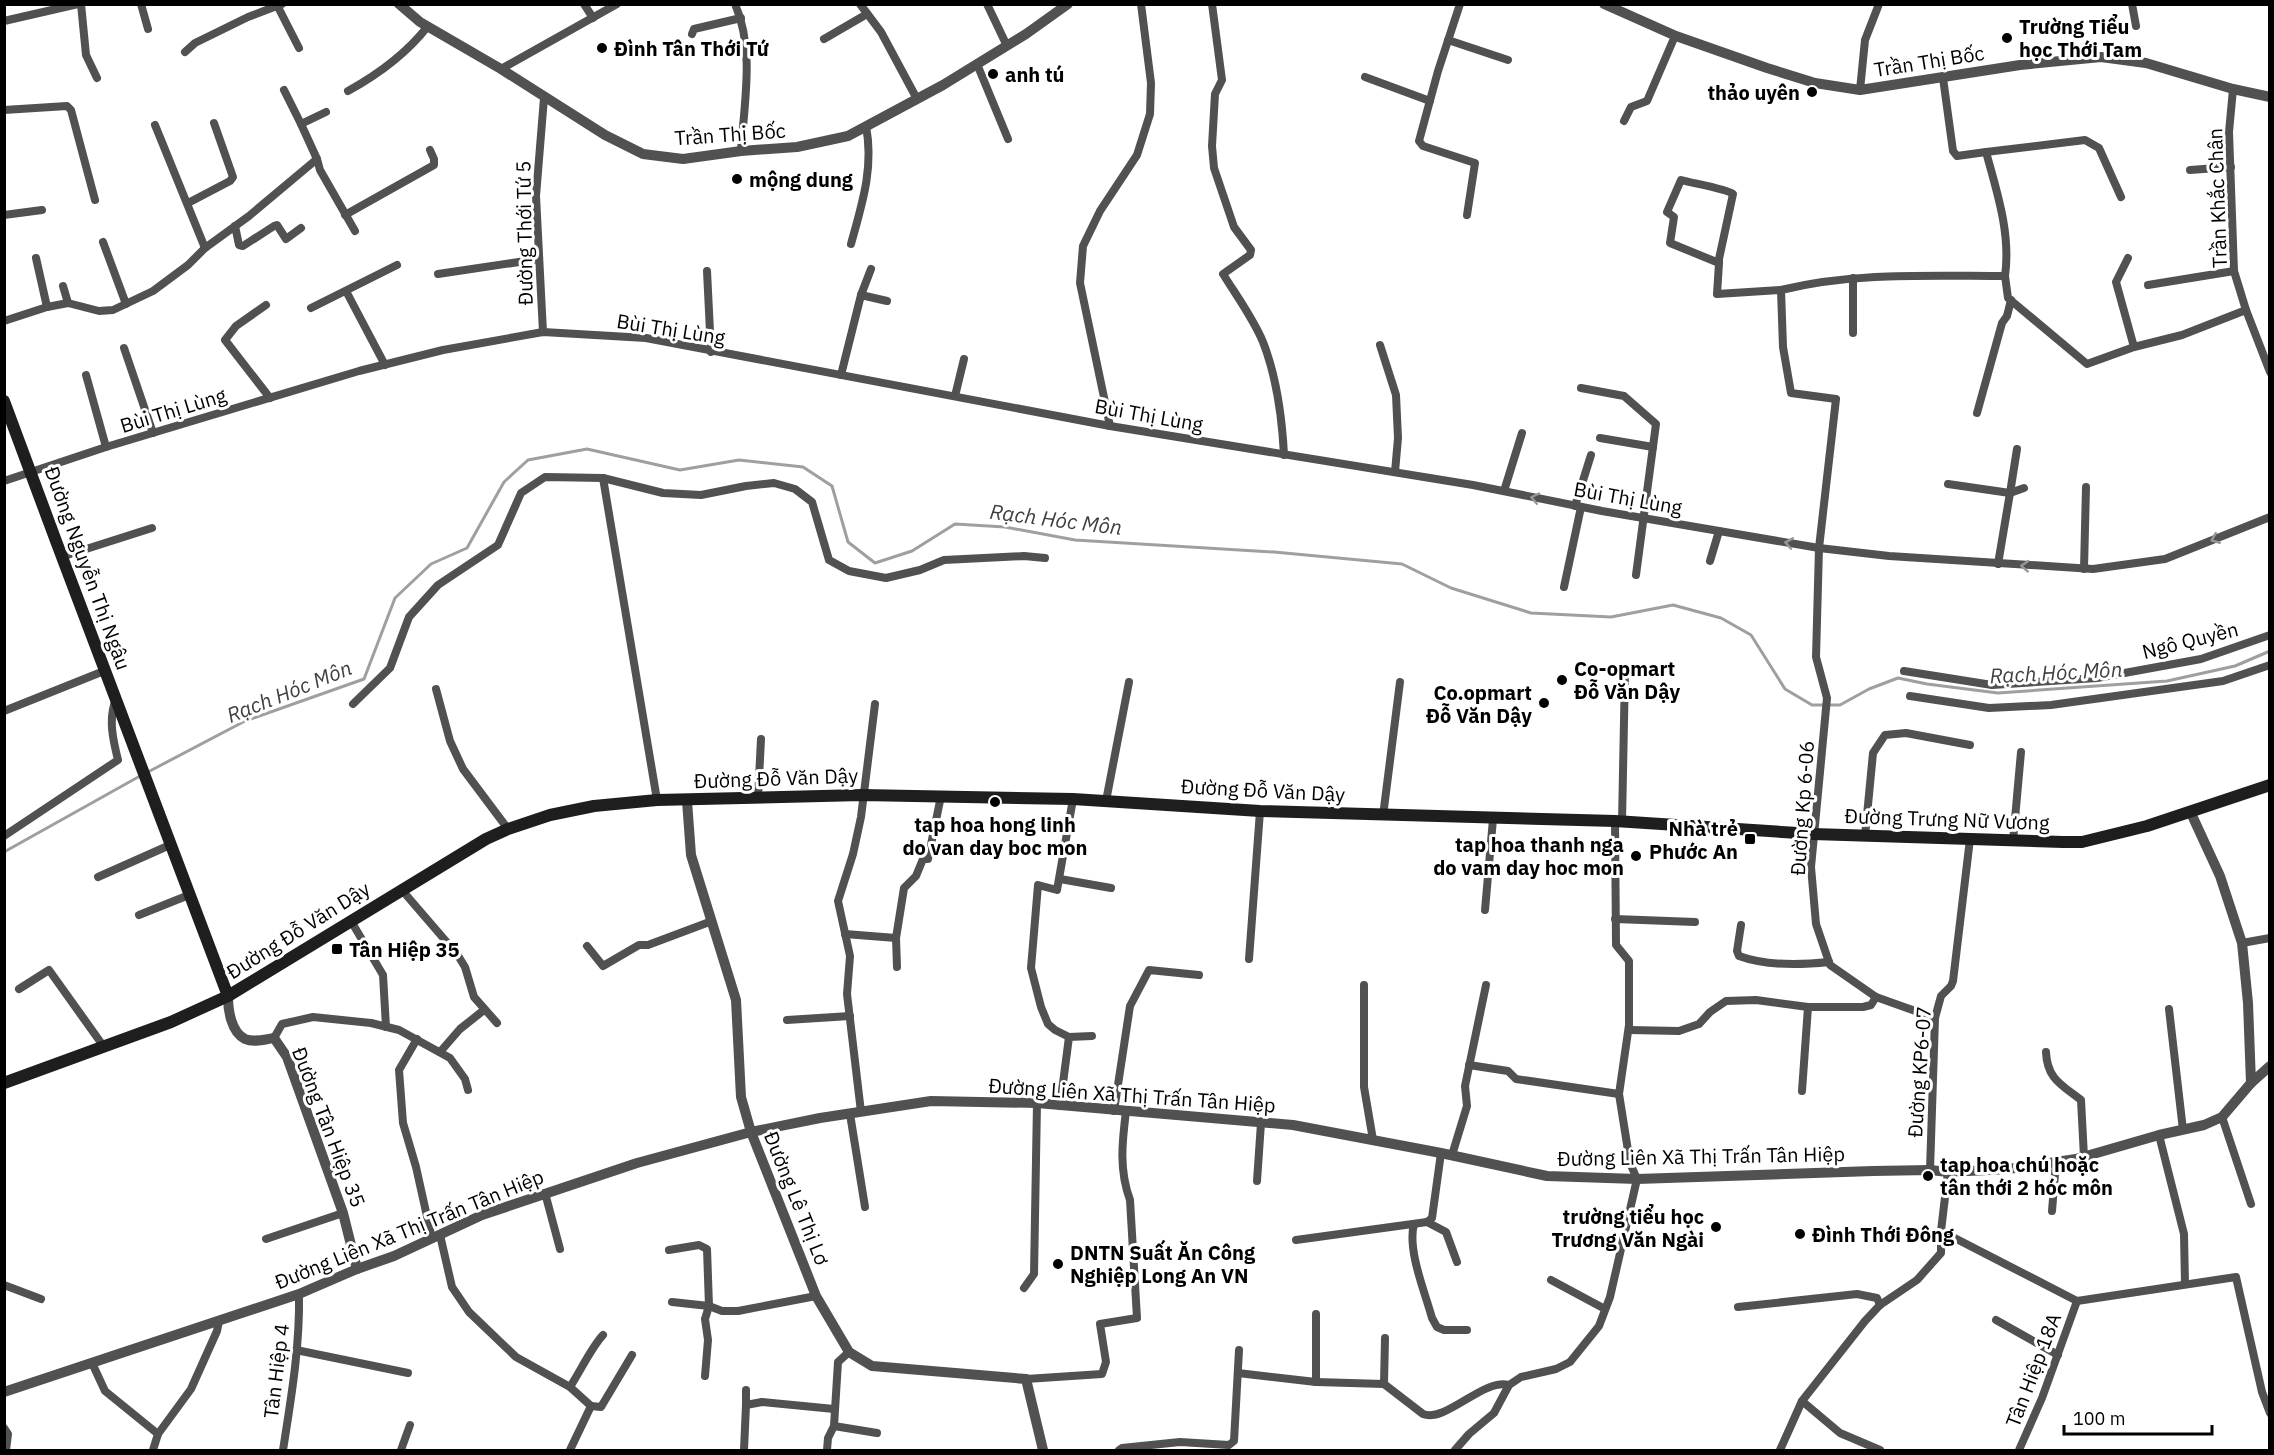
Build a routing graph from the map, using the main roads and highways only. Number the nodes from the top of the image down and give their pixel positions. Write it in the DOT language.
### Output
graph roads {
  1 [pos="4,400"];
  2 [pos="2270,785"];
  3 [pos="1619,822"];
  4 [pos="228,996"];
  5 [pos="4,1083"];
  1 -- 4 [label="main road, Đường Nguyễn Thị Ngâu"];
  2 -- 3 [label="main road, Đường Trưng Nữ Vương"];
  3 -- 4 [label="main road, Đường Đỗ Văn Dậy"];
  4 -- 5 [label="main road, Đường Đỗ Văn Dậy"];
}
